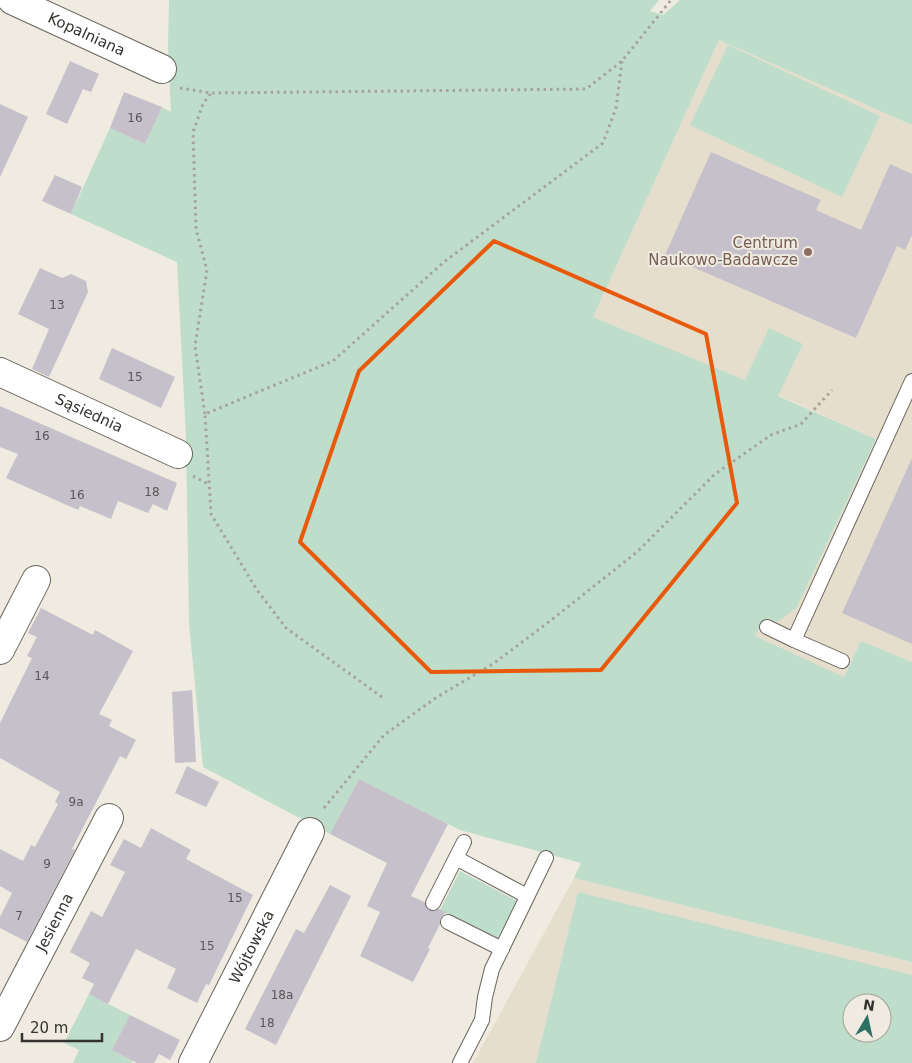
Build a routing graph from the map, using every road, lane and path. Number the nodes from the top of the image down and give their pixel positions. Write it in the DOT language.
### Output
graph roads {
  1 [pos="12,0"];
  2 [pos="671,0"];
  3 [pos="622,61"];
  4 [pos="162,69"];
  5 [pos="211,93"];
  6 [pos="0,372"];
  7 [pos="912,381"];
  8 [pos="832,390"];
  9 [pos="205,414"];
  10 [pos="178,454"];
  11 [pos="36,580"];
  12 [pos="767,627"];
  13 [pos="794,640"];
  14 [pos="0,650"];
  15 [pos="842,661"];
  16 [pos="382,698"];
  17 [pos="109,818"];
  18 [pos="310,832"];
  19 [pos="464,842"];
  20 [pos="456,858"];
  21 [pos="546,858"];
  22 [pos="527,896"];
  23 [pos="433,903"];
  24 [pos="448,922"];
  25 [pos="502,949"];
  26 [pos="0,1027"];
  27 [pos="193,1063"];
  28 [pos="460,1063"];
  1 -- 4 [label="street, Kopalniana"];
  2 -- 3 [label="path"];
  3 -- 5 [label="path"];
  3 -- 9 [label="path"];
  4 -- 5 [label="path"];
  5 -- 9 [label="path"];
  6 -- 10 [label="street, Sąsiednia"];
  7 -- 13 [label="lane"];
  8 -- 18 [label="path"];
  9 -- 16 [label="path"];
  11 -- 14 [label="street"];
  12 -- 13 [label="lane"];
  13 -- 15 [label="lane"];
  17 -- 26 [label="street, Jesienna"];
  18 -- 27 [label="street, Wójtowska"];
  19 -- 20 [label="lane"];
  20 -- 22 [label="lane"];
  20 -- 23 [label="lane"];
  21 -- 22 [label="lane"];
  22 -- 25 [label="lane"];
  24 -- 25 [label="lane"];
  25 -- 28 [label="lane"];
}
